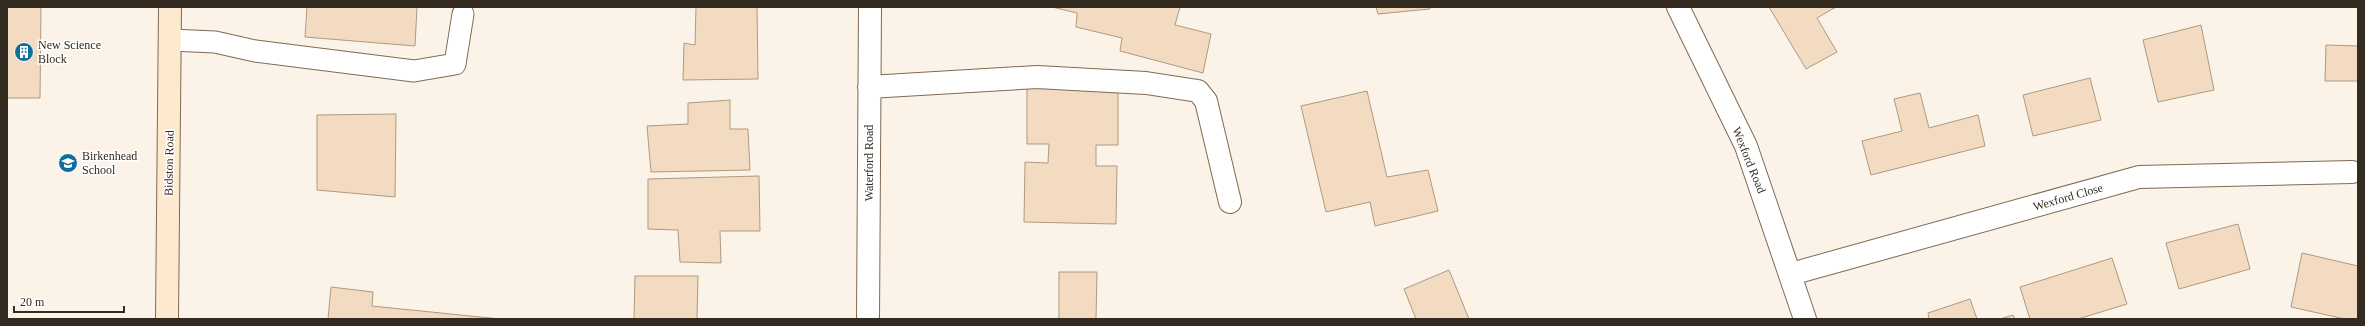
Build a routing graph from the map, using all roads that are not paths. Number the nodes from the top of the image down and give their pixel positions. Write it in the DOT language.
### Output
graph roads {
  1 [pos="170,7"];
  2 [pos="870,7"];
  3 [pos="1678,7"];
  4 [pos="463,14"];
  5 [pos="170,40"];
  6 [pos="869,87"];
  7 [pos="2352,172"];
  8 [pos="1230,202"];
  9 [pos="1791,274"];
  10 [pos="167,319"];
  11 [pos="868,319"];
  12 [pos="1805,319"];
  1 -- 5 [label="main road, Bidston Road"];
  2 -- 6 [label="street, Waterford Road"];
  3 -- 9 [label="street, Wexford Road"];
  4 -- 5 [label="lane"];
  5 -- 10 [label="main road, Bidston Road"];
  6 -- 8 [label="street"];
  6 -- 11 [label="street, Waterford Road"];
  7 -- 9 [label="street, Wexford Close"];
  9 -- 12 [label="street, Wexford Road"];
}
